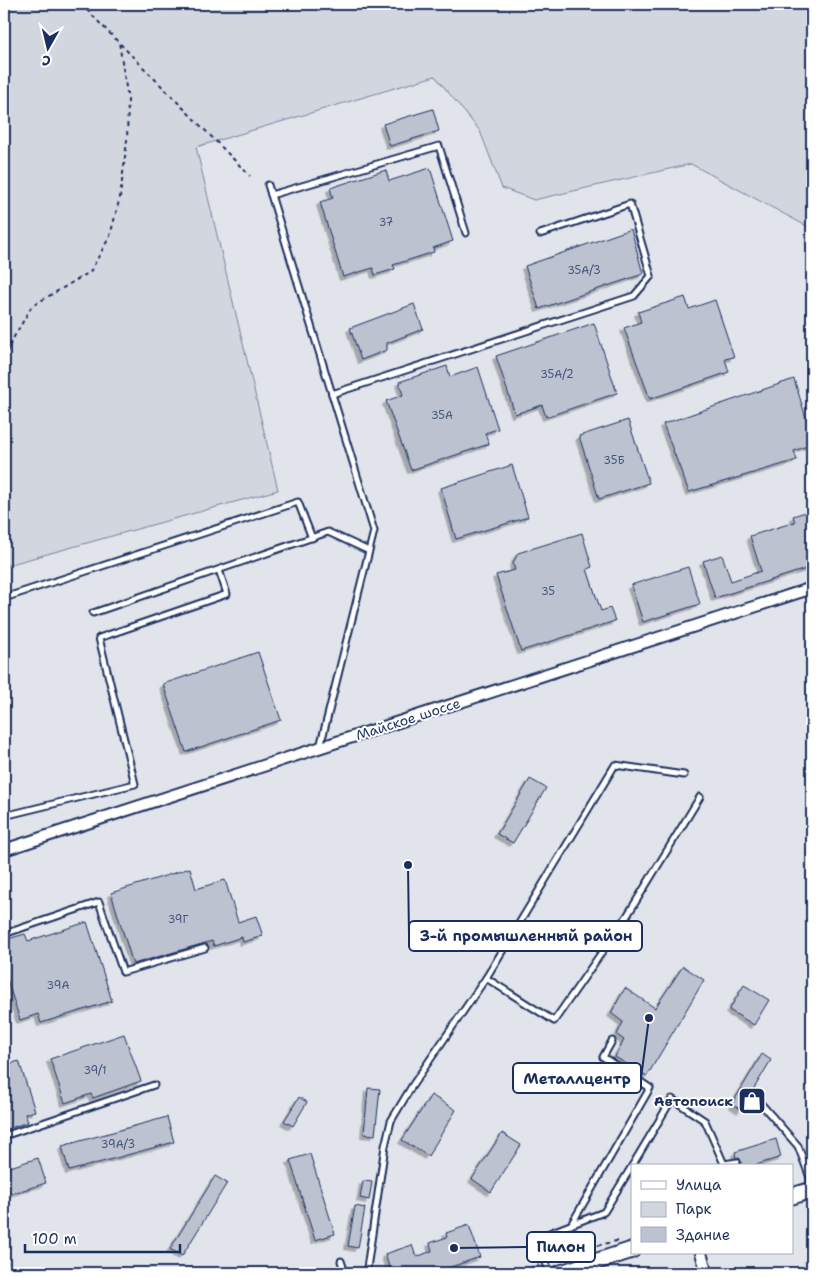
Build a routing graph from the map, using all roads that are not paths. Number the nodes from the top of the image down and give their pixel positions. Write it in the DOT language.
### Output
graph roads {
  1 [pos="268,185"];
  2 [pos="271,196"];
  3 [pos="466,233"];
  4 [pos="540,234"];
  5 [pos="332,394"];
  6 [pos="312,538"];
  7 [pos="369,550"];
  8 [pos="219,570"];
  9 [pos="812,588"];
  10 [pos="4,598"];
  11 [pos="93,613"];
  12 [pos="320,747"];
  13 [pos="684,775"];
  14 [pos="700,797"];
  15 [pos="4,816"];
  16 [pos="4,850"];
  17 [pos="4,934"];
  18 [pos="205,948"];
  19 [pos="486,978"];
  20 [pos="612,1041"];
  21 [pos="154,1085"];
  22 [pos="762,1105"];
  23 [pos="4,1136"];
  24 [pos="737,1162"];
  25 [pos="633,1164"];
  26 [pos="724,1164"];
  27 [pos="724,1164"];
  28 [pos="631,1168"];
  29 [pos="812,1183"];
  30 [pos="812,1190"];
  31 [pos="794,1195"];
  32 [pos="571,1225"];
  33 [pos="628,1244"];
  34 [pos="701,1254"];
  35 [pos="341,1261"];
  36 [pos="345,1273"];
  37 [pos="368,1273"];
  38 [pos="550,1273"];
  39 [pos="561,1273"];
  40 [pos="707,1273"];
  1 -- 2 [label="lane"];
  2 -- 3 [label="lane"];
  2 -- 5 [label="lane"];
  4 -- 5 [label="lane"];
  5 -- 7 [label="lane"];
  6 -- 7 [label="lane"];
  6 -- 8 [label="lane"];
  6 -- 10 [label="lane"];
  7 -- 12 [label="lane"];
  8 -- 11 [label="lane"];
  8 -- 15 [label="lane"];
  9 -- 12 [label="street, Майское шоссе"];
  12 -- 16 [label="street, Майское шоссе"];
  13 -- 19 [label="lane"];
  14 -- 19 [label="lane"];
  17 -- 18 [label="lane"];
  19 -- 37 [label="lane"];
  20 -- 32 [label="lane"];
  21 -- 23 [label="lane"];
  22 -- 29 [label="lane"];
  24 -- 26 [label="lane"];
  25 -- 27 [label="lane"];
  28 -- 32 [label="lane"];
  30 -- 31 [label="street"];
  32 -- 38 [label="lane"];
  33 -- 39 [label="street"];
  34 -- 40 [label="street"];
  35 -- 36 [label="lane"];
}
